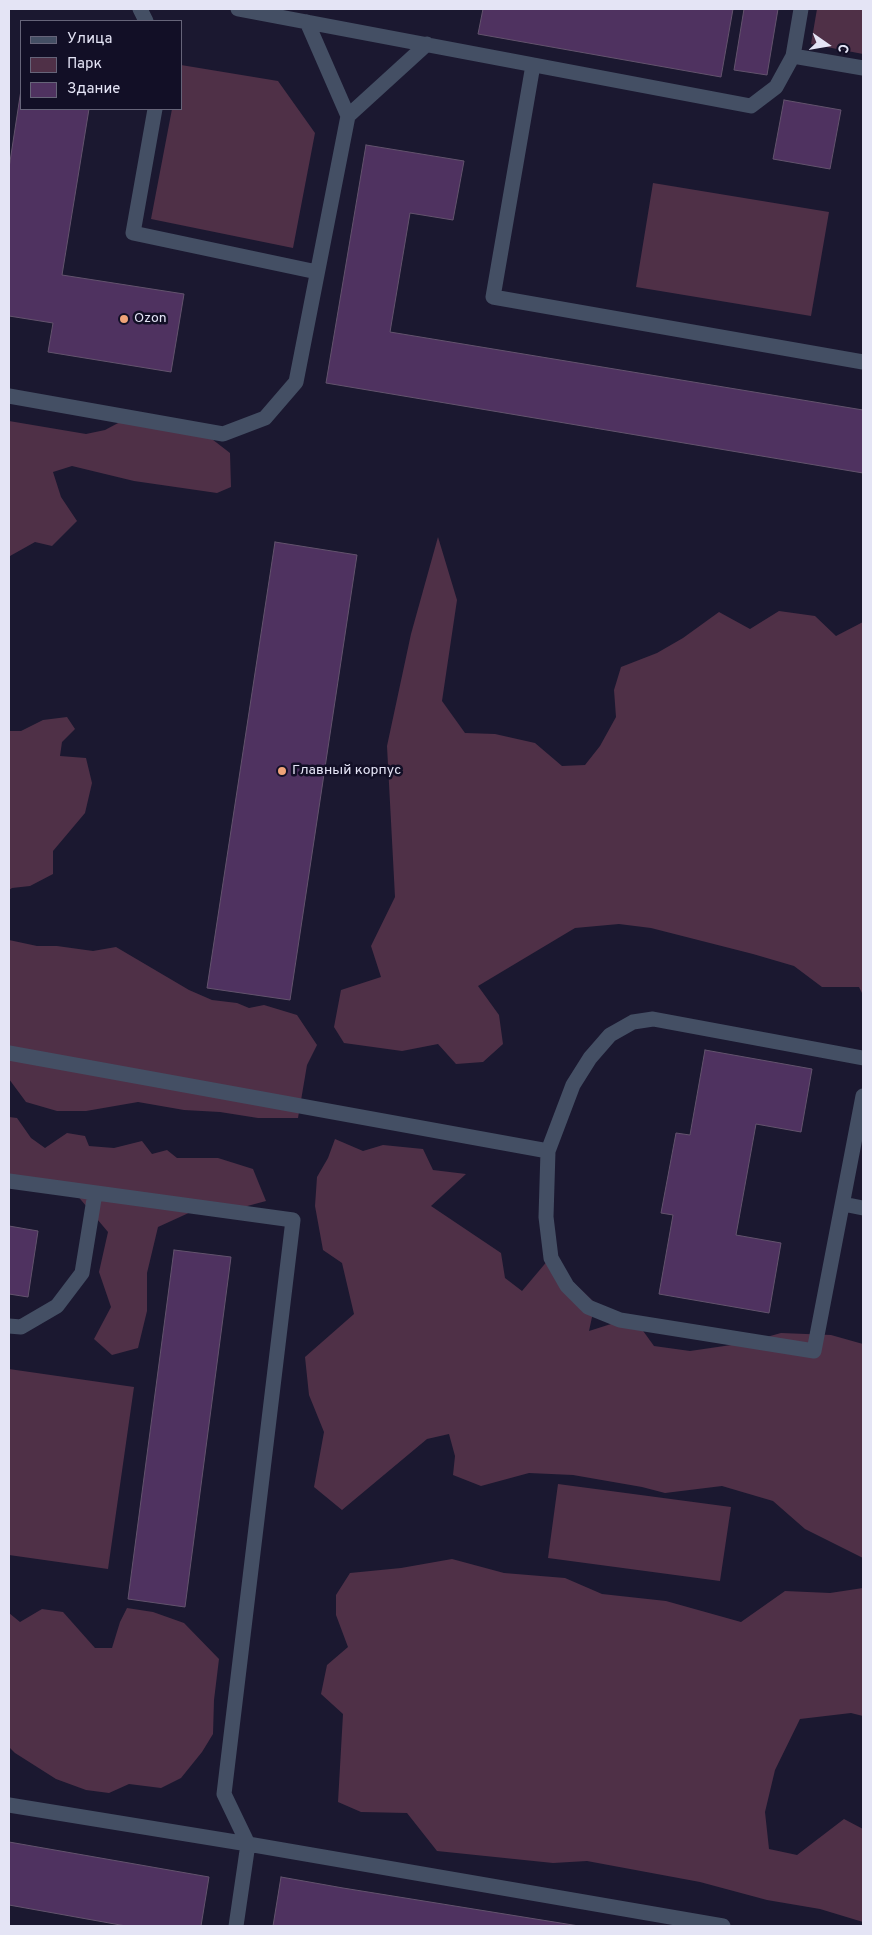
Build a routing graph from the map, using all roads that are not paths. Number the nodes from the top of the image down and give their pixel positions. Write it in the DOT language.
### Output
graph roads {
  1 [pos="238,9"];
  2 [pos="801,9"];
  3 [pos="307,22"];
  4 [pos="427,44"];
  5 [pos="793,56"];
  6 [pos="534,65"];
  7 [pos="863,68"];
  8 [pos="155,110"];
  9 [pos="348,116"];
  10 [pos="318,272"];
  11 [pos="863,362"];
  12 [pos="9,396"];
  13 [pos="9,1053"];
  14 [pos="863,1058"];
  15 [pos="863,1096"];
  16 [pos="548,1151"];
  17 [pos="9,1181"];
  18 [pos="95,1193"];
  19 [pos="843,1204"];
  20 [pos="863,1208"];
  21 [pos="9,1326"];
  22 [pos="9,1805"];
  23 [pos="248,1844"];
  24 [pos="236,1926"];
  25 [pos="723,1926"];
  1 -- 3 [label="lane"];
  2 -- 5 [label="lane"];
  3 -- 4 [label="lane"];
  3 -- 9 [label="lane"];
  4 -- 6 [label="lane"];
  4 -- 9 [label="lane"];
  5 -- 6 [label="lane"];
  5 -- 7 [label="lane"];
  6 -- 11 [label="lane"];
  8 -- 10 [label="lane"];
  9 -- 10 [label="lane"];
  10 -- 12 [label="lane"];
  13 -- 16 [label="lane"];
  14 -- 16 [label="lane"];
  15 -- 19 [label="lane"];
  16 -- 19 [label="lane"];
  17 -- 18 [label="lane"];
  18 -- 21 [label="lane"];
  18 -- 23 [label="lane"];
  19 -- 20 [label="lane"];
  22 -- 23 [label="lane"];
  23 -- 24 [label="lane"];
  23 -- 25 [label="lane"];
}
